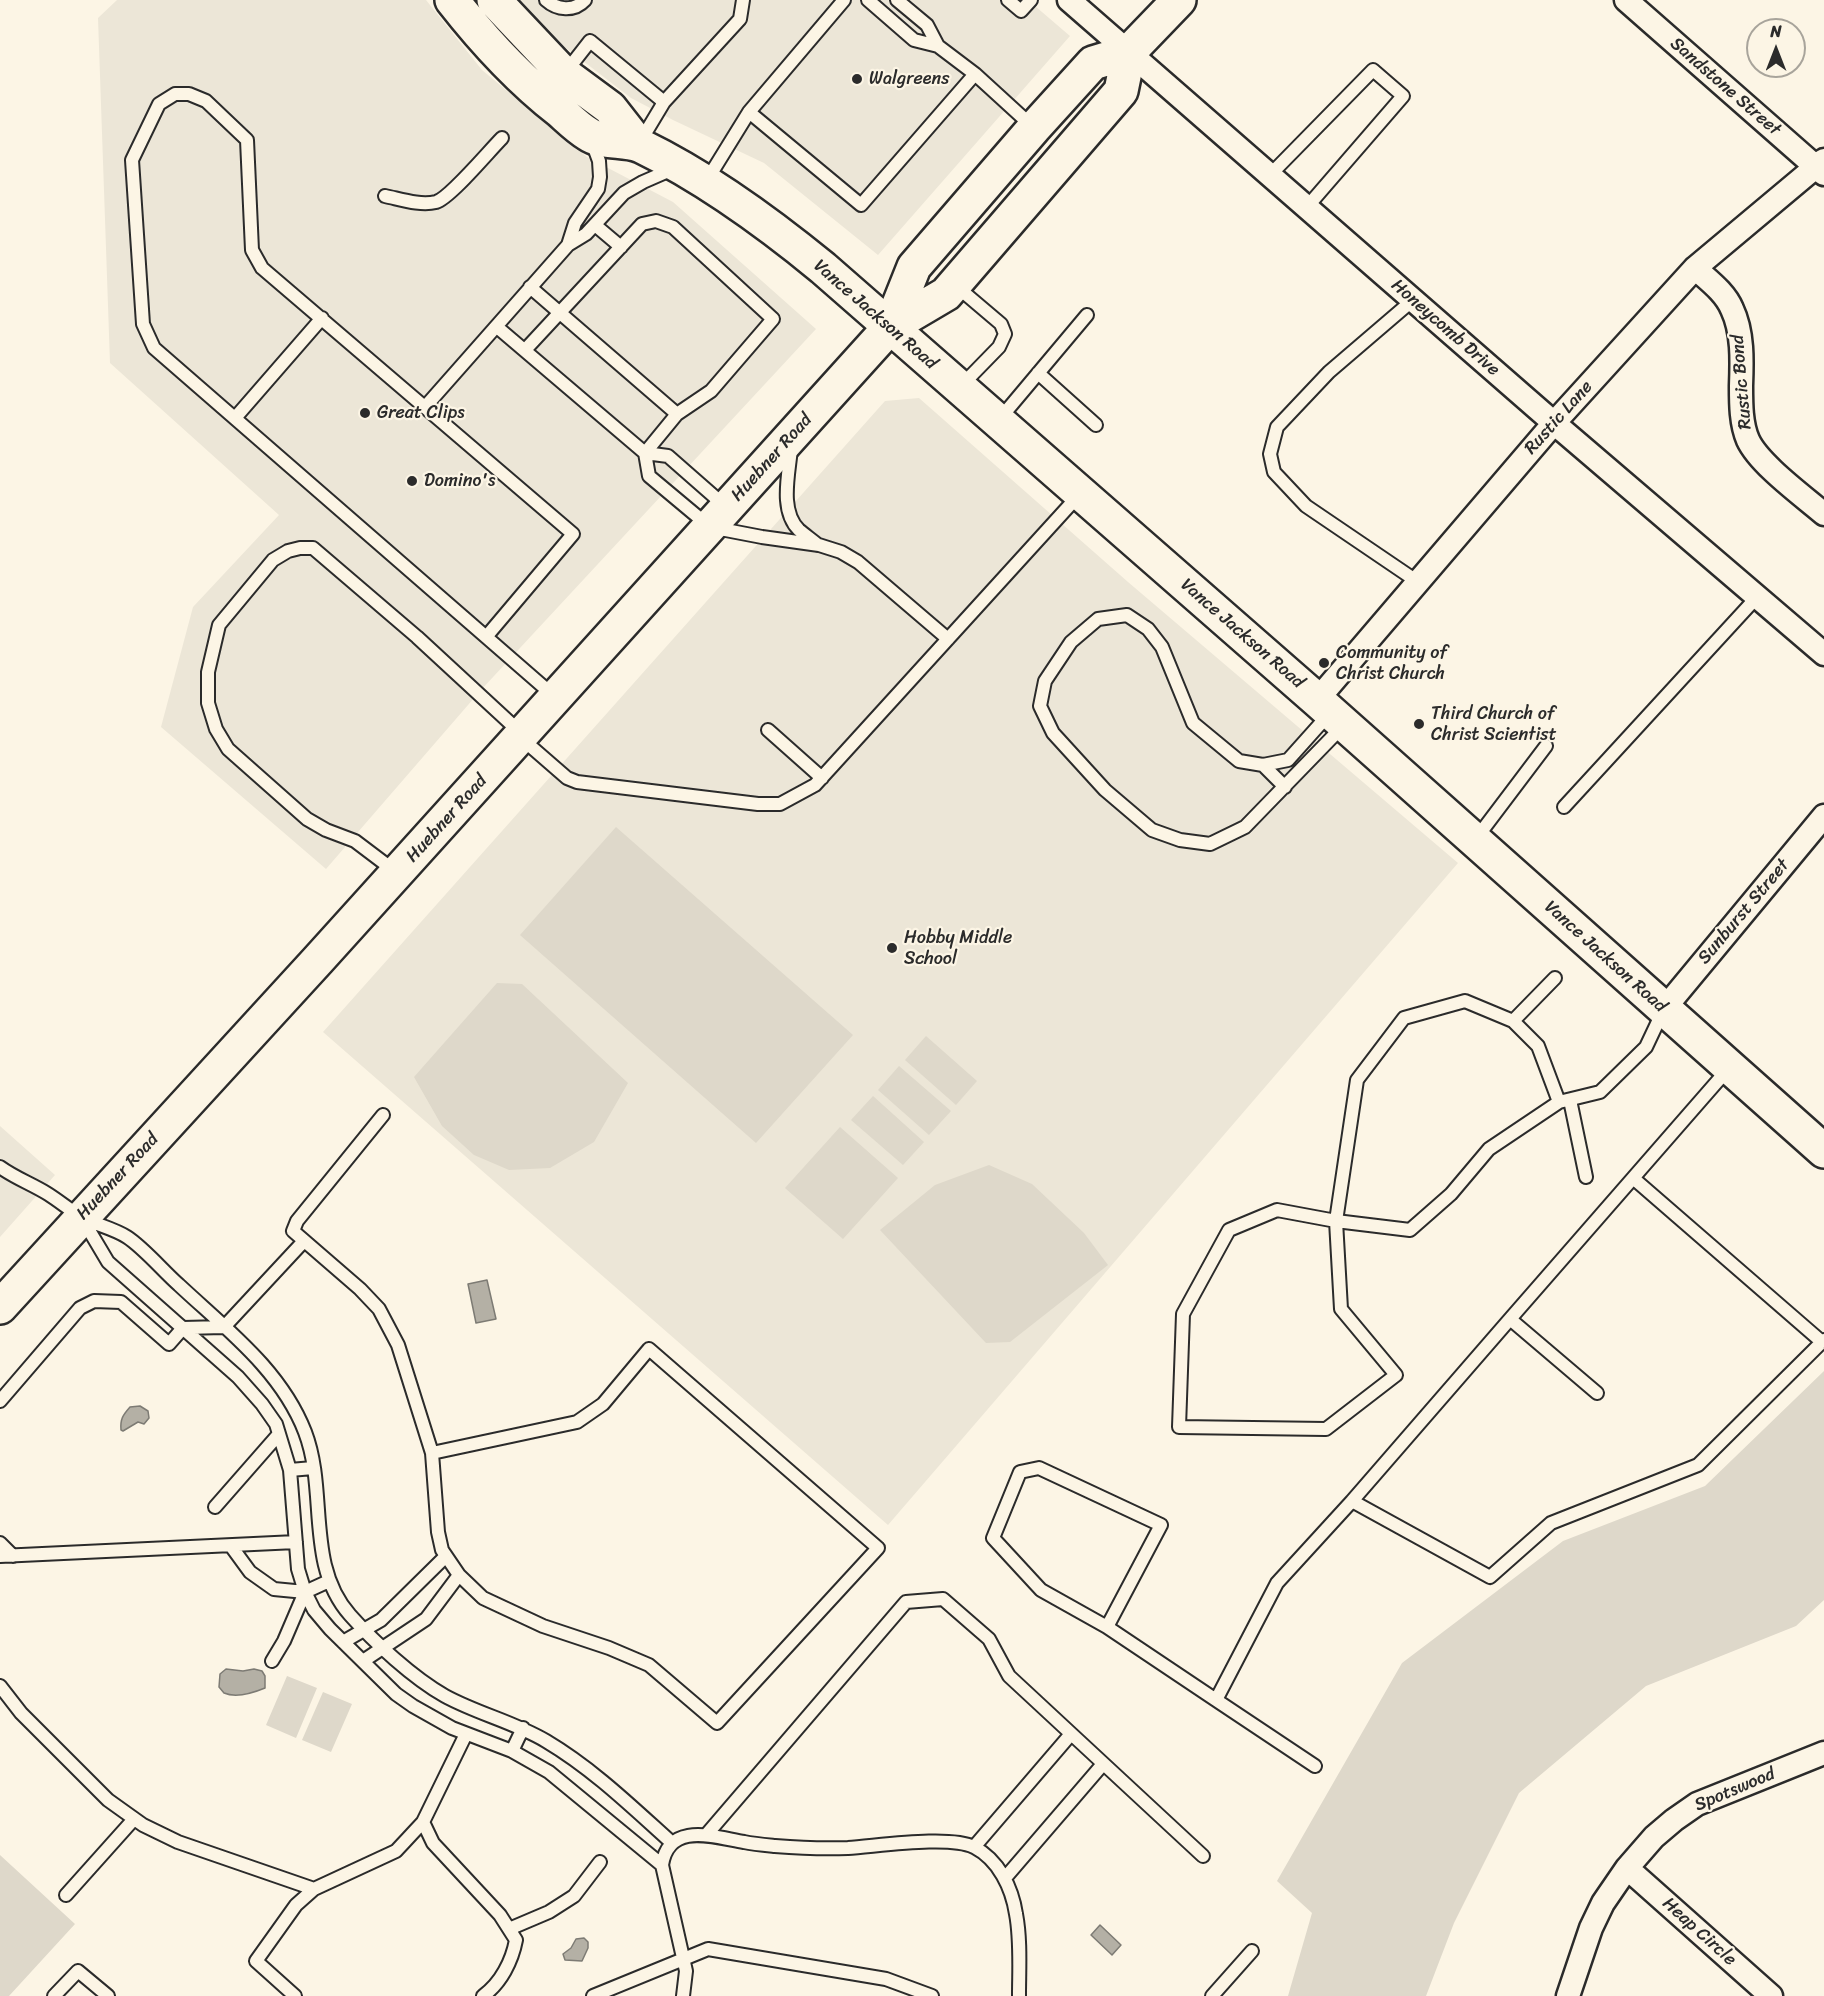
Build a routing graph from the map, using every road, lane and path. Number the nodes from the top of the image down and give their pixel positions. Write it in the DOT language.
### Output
graph roads {
  1 [pos="452,0"];
  2 [pos="494,0"];
  3 [pos="546,0"];
  4 [pos="585,0"];
  5 [pos="743,0"];
  6 [pos="844,0"];
  7 [pos="868,0"];
  8 [pos="897,0"];
  9 [pos="1008,0"];
  10 [pos="1031,0"];
  11 [pos="1179,0"];
  12 [pos="1626,0"];
  13 [pos="1077,2"];
  14 [pos="938,46"];
  15 [pos="1129,52"];
  16 [pos="564,74"];
  17 [pos="975,74"];
  18 [pos="664,102"];
  19 [pos="749,112"];
  20 [pos="1034,128"];
  21 [pos="590,136"];
  22 [pos="502,138"];
  23 [pos="639,145"];
  24 [pos="677,167"];
  25 [pos="1821,167"];
  26 [pos="1270,176"];
  27 [pos="705,184"];
  28 [pos="385,196"];
  29 [pos="1307,207"];
  30 [pos="595,225"];
  31 [pos="568,245"];
  32 [pos="621,247"];
  33 [pos="1695,268"];
  34 [pos="954,285"];
  35 [pos="530,287"];
  36 [pos="1413,300"];
  37 [pos="560,313"];
  38 [pos="1087,315"];
  39 [pos="321,318"];
  40 [pos="497,327"];
  41 [pos="890,327"];
  42 [pos="525,350"];
  43 [pos="1038,374"];
  44 [pos="959,388"];
  45 [pos="425,407"];
  46 [pos="677,414"];
  47 [pos="235,418"];
  48 [pos="997,422"];
  49 [pos="1554,423"];
  50 [pos="1096,425"];
  51 [pos="792,436"];
  52 [pos="645,453"];
  53 [pos="1080,494"];
  54 [pos="1824,514"];
  55 [pos="718,517"];
  56 [pos="819,545"];
  57 [pos="1418,582"];
  58 [pos="1757,597"];
  59 [pos="486,637"];
  60 [pos="948,639"];
  61 [pos="1824,654"];
  62 [pos="556,698"];
  63 [pos="1331,712"];
  64 [pos="768,730"];
  65 [pos="522,736"];
  66 [pos="1546,746"];
  67 [pos="1263,765"];
  68 [pos="822,778"];
  69 [pos="1285,787"];
  70 [pos="1564,807"];
  71 [pos="1824,816"];
  72 [pos="1474,840"];
  73 [pos="398,873"];
  74 [pos="1555,978"];
  75 [pos="1664,1010"];
  76 [pos="1513,1021"];
  77 [pos="1729,1067"];
  78 [pos="1564,1101"];
  79 [pos="384,1115"];
  80 [pos="1824,1151"];
  81 [pos="0,1167"];
  82 [pos="1586,1176"];
  83 [pos="1633,1178"];
  84 [pos="81,1217"];
  85 [pos="1336,1221"];
  86 [pos="304,1241"];
  87 [pos="0,1307"];
  88 [pos="1510,1319"];
  89 [pos="183,1328"];
  90 [pos="224,1328"];
  91 [pos="1823,1341"];
  92 [pos="1597,1393"];
  93 [pos="0,1401"];
  94 [pos="279,1434"];
  95 [pos="432,1453"];
  96 [pos="314,1468"];
  97 [pos="290,1470"];
  98 [pos="1352,1502"];
  99 [pos="215,1507"];
  100 [pos="296,1542"];
  101 [pos="0,1543"];
  102 [pos="231,1546"];
  103 [pos="0,1556"];
  104 [pos="13,1556"];
  105 [pos="446,1557"];
  106 [pos="459,1575"];
  107 [pos="329,1581"];
  108 [pos="305,1592"];
  109 [pos="1107,1627"];
  110 [pos="365,1630"];
  111 [pos="343,1642"];
  112 [pos="384,1647"];
  113 [pos="272,1661"];
  114 [pos="363,1661"];
  115 [pos="0,1686"];
  116 [pos="1216,1700"];
  117 [pos="523,1728"];
  118 [pos="466,1734"];
  119 [pos="1071,1734"];
  120 [pos="512,1751"];
  121 [pos="1824,1753"];
  122 [pos="1103,1764"];
  123 [pos="1315,1766"];
  124 [pos="135,1819"];
  125 [pos="423,1822"];
  126 [pos="707,1834"];
  127 [pos="671,1842"];
  128 [pos="974,1847"];
  129 [pos="1203,1856"];
  130 [pos="600,1862"];
  131 [pos="662,1865"];
  132 [pos="1627,1868"];
  133 [pos="1005,1878"];
  134 [pos="314,1889"];
  135 [pos="66,1895"];
  136 [pos="509,1929"];
  137 [pos="1252,1951"];
  138 [pos="683,1959"];
  139 [pos="54,1996"];
  140 [pos="108,1996"];
  141 [pos="295,1996"];
  142 [pos="483,1996"];
  143 [pos="593,1996"];
  144 [pos="683,1996"];
  145 [pos="932,1996"];
  146 [pos="1019,1996"];
  147 [pos="1212,1996"];
  148 [pos="1569,1996"];
  149 [pos="1771,1996"];
  1 -- 21 [label="main road, Vance Jackson Road"];
  2 -- 16 [label="main road, Vance Jackson Road"];
  3 -- 4 [label="lane"];
  5 -- 18 [label="lane"];
  6 -- 19 [label="lane"];
  7 -- 14 [label="lane"];
  8 -- 14 [label="lane"];
  9 -- 10 [label="lane"];
  11 -- 15 [label="main road, Huebner Road"];
  12 -- 25 [label="street, Sandstone Street"];
  13 -- 15 [label="street, Honeycomb Drive"];
  14 -- 17 [label="lane"];
  15 -- 20 [label="main road, Huebner Road"];
  15 -- 26 [label="street, Honeycomb Drive"];
  15 -- 34 [label="main road, Huebner Road"];
  16 -- 18 [label="lane"];
  16 -- 23 [label="main road, Vance Jackson Road"];
  17 -- 19 [label="lane"];
  17 -- 20 [label="lane"];
  18 -- 23 [label="lane"];
  19 -- 27 [label="lane"];
  20 -- 41 [label="main road, Huebner Road"];
  21 -- 23 [label="main road, Vance Jackson Road"];
  21 -- 31 [label="lane"];
  22 -- 28 [label="lane"];
  23 -- 24 [label="main road, Vance Jackson Road"];
  24 -- 27 [label="main road, Vance Jackson Road"];
  24 -- 30 [label="lane"];
  25 -- 33 [label="street, Rustic Lane"];
  26 -- 29 [label="street, Honeycomb Drive"];
  26 -- 29 [label="lane"];
  27 -- 41 [label="main road, Vance Jackson Road"];
  29 -- 36 [label="street, Honeycomb Drive"];
  30 -- 31 [label="lane"];
  30 -- 32 [label="lane"];
  31 -- 35 [label="lane"];
  32 -- 37 [label="lane"];
  32 -- 46 [label="lane"];
  33 -- 49 [label="street, Rustic Lane"];
  33 -- 54 [label="street, Rustic Bond"];
  34 -- 41 [label="main road, Huebner Road"];
  34 -- 44 [label="lane"];
  35 -- 37 [label="lane"];
  35 -- 40 [label="lane"];
  36 -- 49 [label="street, Honeycomb Drive"];
  36 -- 57 [label="lane"];
  37 -- 42 [label="lane"];
  37 -- 46 [label="lane"];
  38 -- 43 [label="lane"];
  39 -- 45 [label="lane"];
  39 -- 47 [label="lane"];
  39 -- 47 [label="lane"];
  40 -- 42 [label="lane"];
  40 -- 45 [label="lane"];
  41 -- 44 [label="main road, Vance Jackson Road"];
  41 -- 51 [label="main road, Huebner Road"];
  42 -- 52 [label="lane"];
  43 -- 48 [label="lane"];
  43 -- 50 [label="lane"];
  44 -- 48 [label="main road, Vance Jackson Road"];
  45 -- 59 [label="lane"];
  46 -- 52 [label="lane"];
  47 -- 59 [label="lane"];
  48 -- 53 [label="main road, Vance Jackson Road"];
  49 -- 57 [label="street, Rustic Lane"];
  49 -- 58 [label="street, Honeycomb Drive"];
  51 -- 55 [label="main road, Huebner Road"];
  51 -- 56 [label="lane"];
  52 -- 55 [label="lane"];
  52 -- 55 [label="lane"];
  53 -- 60 [label="lane"];
  53 -- 63 [label="main road, Vance Jackson Road"];
  55 -- 56 [label="lane"];
  55 -- 62 [label="main road, Huebner Road"];
  56 -- 60 [label="lane"];
  57 -- 63 [label="street, Rustic Lane"];
  58 -- 61 [label="street, Honeycomb Drive"];
  58 -- 70 [label="lane"];
  59 -- 62 [label="lane"];
  60 -- 68 [label="lane"];
  62 -- 65 [label="main road, Huebner Road"];
  63 -- 67 [label="lane"];
  63 -- 69 [label="lane"];
  63 -- 72 [label="main road, Vance Jackson Road"];
  64 -- 68 [label="lane"];
  65 -- 68 [label="lane"];
  65 -- 73 [label="main road, Huebner Road"];
  65 -- 73 [label="lane"];
  66 -- 72 [label="lane"];
  67 -- 69 [label="lane"];
  67 -- 69 [label="lane"];
  71 -- 75 [label="street, Sunburst Street"];
  72 -- 75 [label="main road, Vance Jackson Road"];
  73 -- 84 [label="main road, Huebner Road"];
  74 -- 76 [label="lane"];
  75 -- 77 [label="main road, Vance Jackson Road"];
  75 -- 78 [label="lane"];
  76 -- 78 [label="lane"];
  76 -- 85 [label="lane"];
  77 -- 80 [label="main road, Vance Jackson Road"];
  77 -- 83 [label="lane"];
  78 -- 82 [label="lane"];
  78 -- 85 [label="lane"];
  79 -- 86 [label="lane"];
  81 -- 84 [label="lane"];
  83 -- 88 [label="lane"];
  83 -- 91 [label="lane"];
  84 -- 87 [label="main road, Huebner Road"];
  84 -- 89 [label="lane"];
  84 -- 90 [label="lane"];
  85 -- 85 [label="lane"];
  86 -- 90 [label="lane"];
  86 -- 95 [label="lane"];
  88 -- 92 [label="lane"];
  88 -- 98 [label="lane"];
  89 -- 90 [label="lane"];
  89 -- 93 [label="lane"];
  89 -- 94 [label="lane"];
  90 -- 96 [label="lane"];
  91 -- 98 [label="lane"];
  94 -- 97 [label="lane"];
  94 -- 99 [label="lane"];
  95 -- 105 [label="lane"];
  95 -- 106 [label="lane"];
  96 -- 97 [label="lane"];
  96 -- 107 [label="lane"];
  97 -- 100 [label="lane"];
  98 -- 116 [label="lane"];
  100 -- 102 [label="lane"];
  100 -- 108 [label="lane"];
  101 -- 104 [label="lane"];
  102 -- 104 [label="lane"];
  102 -- 108 [label="lane"];
  103 -- 104 [label="lane"];
  105 -- 106 [label="lane"];
  105 -- 110 [label="lane"];
  106 -- 112 [label="lane"];
  107 -- 108 [label="lane"];
  107 -- 110 [label="lane"];
  108 -- 111 [label="lane"];
  108 -- 113 [label="lane"];
  109 -- 109 [label="lane"];
  109 -- 116 [label="lane"];
  110 -- 111 [label="lane"];
  110 -- 112 [label="lane"];
  111 -- 114 [label="lane"];
  112 -- 114 [label="lane"];
  112 -- 117 [label="lane"];
  114 -- 118 [label="lane"];
  115 -- 124 [label="lane"];
  116 -- 123 [label="lane"];
  117 -- 120 [label="lane"];
  117 -- 127 [label="lane"];
  118 -- 120 [label="lane"];
  118 -- 125 [label="lane"];
  119 -- 122 [label="lane"];
  119 -- 126 [label="lane"];
  119 -- 128 [label="lane"];
  120 -- 131 [label="lane"];
  121 -- 132 [label="street, Spotswood"];
  122 -- 129 [label="lane"];
  122 -- 133 [label="lane"];
  124 -- 134 [label="lane"];
  124 -- 135 [label="lane"];
  125 -- 134 [label="lane"];
  125 -- 136 [label="lane"];
  126 -- 127 [label="lane"];
  126 -- 128 [label="lane"];
  127 -- 131 [label="lane"];
  128 -- 133 [label="lane"];
  130 -- 136 [label="lane"];
  131 -- 138 [label="lane"];
  132 -- 148 [label="street, Spotswood"];
  132 -- 149 [label="street, Heap Circle"];
  133 -- 146 [label="lane"];
  134 -- 141 [label="lane"];
  136 -- 142 [label="lane"];
  137 -- 147 [label="lane"];
  138 -- 143 [label="lane"];
  138 -- 144 [label="lane"];
  138 -- 145 [label="lane"];
  139 -- 140 [label="lane"];
}
